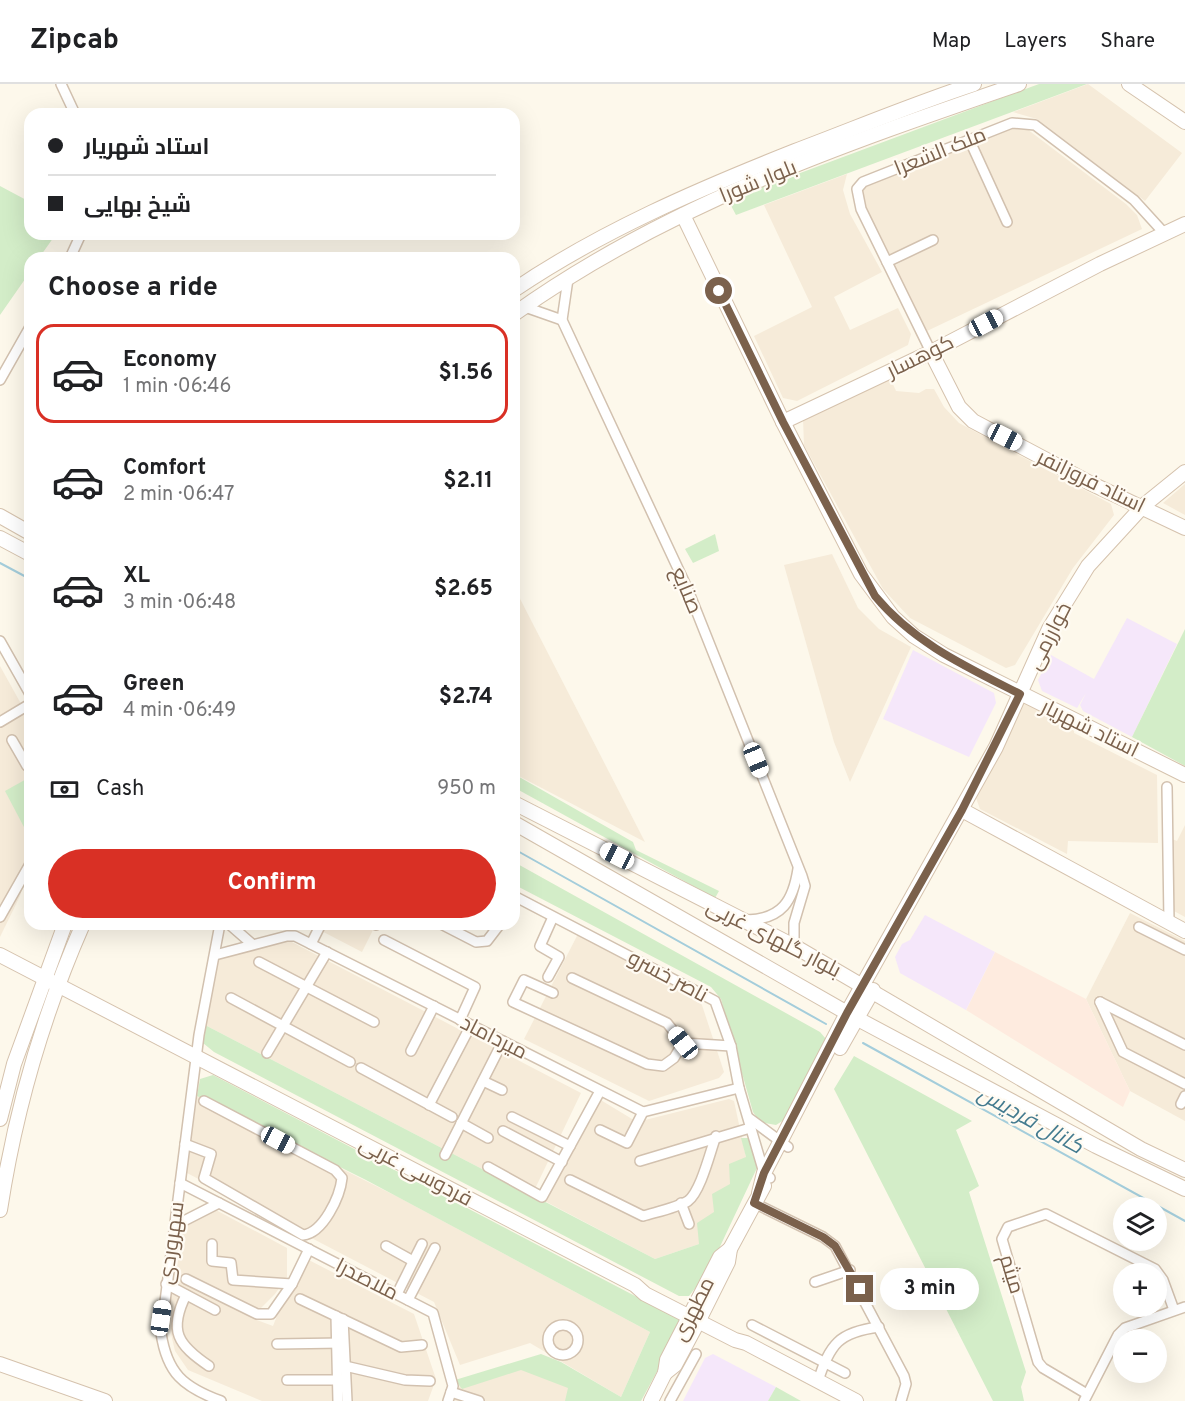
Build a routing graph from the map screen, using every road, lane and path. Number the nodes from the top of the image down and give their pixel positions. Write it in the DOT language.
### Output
graph roads {
  1 [pos="61,84"];
  2 [pos="974,84"];
  3 [pos="1019,84"];
  4 [pos="1130,85"];
  5 [pos="955,87"];
  6 [pos="72,108"];
  7 [pos="1185,122"];
  8 [pos="969,139"];
  9 [pos="683,215"];
  10 [pos="1007,222"];
  11 [pos="1185,224"];
  12 [pos="1165,234"];
  13 [pos="933,240"];
  14 [pos="887,262"];
  15 [pos="567,279"];
  16 [pos="520,286"];
  17 [pos="520,310"];
  18 [pos="562,320"];
  19 [pos="24,338"];
  20 [pos="931,352"];
  21 [pos="0,380"];
  22 [pos="783,422"];
  23 [pos="1185,472"];
  24 [pos="1143,506"];
  25 [pos="0,516"];
  26 [pos="1185,528"];
  27 [pos="24,530"];
  28 [pos="0,538"];
  29 [pos="24,551"];
  30 [pos="0,641"];
  31 [pos="4,658"];
  32 [pos="24,686"];
  33 [pos="1020,694"];
  34 [pos="24,708"];
  35 [pos="0,722"];
  36 [pos="12,740"];
  37 [pos="24,761"];
  38 [pos="1185,776"];
  39 [pos="1167,787"];
  40 [pos="520,806"];
  41 [pos="962,810"];
  42 [pos="520,826"];
  43 [pos="798,866"];
  44 [pos="24,875"];
  45 [pos="520,900"];
  46 [pos="553,916"];
  47 [pos="0,917"];
  48 [pos="740,920"];
  49 [pos="1169,922"];
  50 [pos="1139,927"];
  51 [pos="63,930"];
  52 [pos="81,930"];
  53 [pos="219,930"];
  54 [pos="236,930"];
  55 [pos="318,930"];
  56 [pos="453,930"];
  57 [pos="495,930"];
  58 [pos="1185,931"];
  59 [pos="384,940"];
  60 [pos="252,944"];
  61 [pos="311,944"];
  62 [pos="794,946"];
  63 [pos="1185,950"];
  64 [pos="327,952"];
  65 [pos="0,955"];
  66 [pos="215,956"];
  67 [pos="259,962"];
  68 [pos="548,977"];
  69 [pos="44,978"];
  70 [pos="572,978"];
  71 [pos="58,986"];
  72 [pos="306,987"];
  73 [pos="868,988"];
  74 [pos="553,993"];
  75 [pos="231,998"];
  76 [pos="434,1006"];
  77 [pos="851,1016"];
  78 [pos="460,1020"];
  79 [pos="374,1023"];
  80 [pos="471,1025"];
  81 [pos="283,1026"];
  82 [pos="875,1029"];
  83 [pos="502,1041"];
  84 [pos="843,1041"];
  85 [pos="683,1043"];
  86 [pos="1185,1045"];
  87 [pos="731,1046"];
  88 [pos="411,1051"];
  89 [pos="267,1053"];
  90 [pos="196,1056"];
  91 [pos="350,1062"];
  92 [pos="361,1068"];
  93 [pos="483,1081"];
  94 [pos="1185,1084"];
  95 [pos="739,1088"];
  96 [pos="502,1090"];
  97 [pos="600,1091"];
  98 [pos="204,1101"];
  99 [pos="429,1105"];
  100 [pos="644,1112"];
  101 [pos="747,1116"];
  102 [pos="452,1117"];
  103 [pos="512,1117"];
  104 [pos="0,1119"];
  105 [pos="461,1123"];
  106 [pos="750,1128"];
  107 [pos="600,1130"];
  108 [pos="503,1131"];
  109 [pos="716,1136"];
  110 [pos="488,1138"];
  111 [pos="185,1144"];
  112 [pos="785,1145"];
  113 [pos="570,1146"];
  114 [pos="445,1155"];
  115 [pos="640,1161"];
  116 [pos="562,1162"];
  117 [pos="488,1167"];
  118 [pos="1185,1170"];
  119 [pos="767,1176"];
  120 [pos="570,1180"];
  121 [pos="180,1183"];
  122 [pos="1185,1189"];
  123 [pos="757,1198"];
  124 [pos="219,1203"];
  125 [pos="681,1203"];
  126 [pos="0,1210"];
  127 [pos="689,1224"];
  128 [pos="174,1226"];
  129 [pos="212,1244"];
  130 [pos="422,1244"];
  131 [pos="386,1246"];
  132 [pos="435,1248"];
  133 [pos="309,1249"];
  134 [pos="413,1261"];
  135 [pos="850,1270"];
  136 [pos="186,1279"];
  137 [pos="815,1282"];
  138 [pos="166,1284"];
  139 [pos="292,1284"];
  140 [pos="397,1294"];
  141 [pos="186,1295"];
  142 [pos="300,1299"];
  143 [pos="408,1300"];
  144 [pos="1185,1307"];
  145 [pos="214,1310"];
  146 [pos="1174,1310"];
  147 [pos="696,1316"];
  148 [pos="340,1317"];
  149 [pos="752,1325"];
  150 [pos="879,1327"];
  151 [pos="278,1344"];
  152 [pos="341,1344"];
  153 [pos="422,1344"];
  154 [pos="696,1353"];
  155 [pos="824,1362"];
  156 [pos="0,1364"];
  157 [pos="209,1366"];
  158 [pos="345,1366"];
  159 [pos="844,1373"];
  160 [pos="287,1380"];
  161 [pos="342,1380"];
  162 [pos="430,1381"];
  163 [pos="818,1381"];
  164 [pos="449,1397"];
  165 [pos="1085,1398"];
  166 [pos="105,1401"];
  167 [pos="221,1401"];
  168 [pos="338,1401"];
  169 [pos="347,1401"];
  170 [pos="479,1401"];
  171 [pos="651,1401"];
  172 [pos="670,1401"];
  173 [pos="856,1401"];
  174 [pos="901,1401"];
  1 -- 6 [label="street"];
  2 -- 5 [label="main road, بلوار شورا"];
  3 -- 9 [label="main road, بلوار شورا"];
  4 -- 7 [label="main road"];
  5 -- 16 [label="main road, بلوار شورا"];
  8 -- 10 [label="street"];
  8 -- 12 [label="street, ملک الشعرا"];
  8 -- 14 [label="street, ملک الشعرا"];
  9 -- 15 [label="main road, بلوار شورا"];
  9 -- 22 [label="main road, استاد شهریار"];
  11 -- 12 [label="main road, کوهسار"];
  12 -- 20 [label="main road, کوهسار"];
  13 -- 14 [label="street"];
  14 -- 20 [label="street, ملک الشعرا"];
  15 -- 17 [label="main road, بلوار شورا"];
  15 -- 18 [label="street"];
  17 -- 18 [label="street"];
  18 -- 43 [label="street, صنایع"];
  19 -- 21 [label="street"];
  20 -- 22 [label="main road, کوهسار"];
  20 -- 24 [label="main road, استاد فروزانفر"];
  22 -- 33 [label="main road, استاد شهریار"];
  23 -- 24 [label="main road, خوارزمی"];
  24 -- 26 [label="main road, استاد فروزانفر"];
  24 -- 33 [label="main road, خوارزمی"];
  25 -- 27 [label="main road"];
  28 -- 29 [label="main road"];
  30 -- 31 [label="street"];
  31 -- 32 [label="street"];
  33 -- 38 [label="main road, استاد شهریار"];
  33 -- 41 [label="main road, خوارزمی"];
  34 -- 35 [label="street"];
  36 -- 37 [label="street"];
  39 -- 49 [label="street"];
  40 -- 48 [label="main road, بلوار گلهای غربی"];
  41 -- 49 [label="main road"];
  41 -- 73 [label="main road, خوارزمی"];
  42 -- 77 [label="main road, بلوار گلهای غربی"];
  43 -- 48 [label="street"];
  43 -- 62 [label="street, صنایع"];
  44 -- 47 [label="street"];
  45 -- 46 [label="street, ناصر خسرو"];
  46 -- 68 [label="street"];
  46 -- 87 [label="street, ناصر خسرو"];
  48 -- 62 [label="main road, بلوار گلهای غربی"];
  49 -- 58 [label="main road"];
  50 -- 63 [label="street"];
  51 -- 69 [label="main road"];
  52 -- 71 [label="main road"];
  53 -- 66 [label="street"];
  54 -- 60 [label="street"];
  55 -- 61 [label="street"];
  56 -- 57 [label="street"];
  59 -- 78 [label="street"];
  60 -- 61 [label="street, میرداماد"];
  60 -- 66 [label="street, میرداماد"];
  61 -- 64 [label="street, میرداماد"];
  62 -- 73 [label="main road, بلوار گلهای غربی"];
  64 -- 72 [label="street"];
  64 -- 76 [label="street, میرداماد"];
  65 -- 69 [label="main road, فردوسی غربی"];
  66 -- 90 [label="street"];
  67 -- 72 [label="street"];
  69 -- 71 [label="main road, فردوسی غربی"];
  69 -- 104 [label="main road"];
  70 -- 85 [label="street"];
  71 -- 90 [label="main road, فردوسی غربی"];
  71 -- 126 [label="main road"];
  72 -- 79 [label="street"];
  72 -- 81 [label="street"];
  73 -- 77 [label="main road, مطهری"];
  73 -- 118 [label="main road, بلوار گلهای غربی"];
  74 -- 85 [label="street"];
  75 -- 81 [label="street"];
  76 -- 78 [label="street, میرداماد"];
  76 -- 88 [label="street"];
  77 -- 82 [label="main road, بلوار گلهای غربی"];
  77 -- 84 [label="main road, مطهری"];
  77 -- 112 [label="main road"];
  78 -- 80 [label="street, میرداماد"];
  80 -- 83 [label="street, میرداماد"];
  80 -- 99 [label="street"];
  81 -- 89 [label="street"];
  81 -- 91 [label="street"];
  82 -- 84 [label="main road"];
  82 -- 122 [label="main road, بلوار گلهای غربی"];
  83 -- 93 [label="street"];
  83 -- 97 [label="street, میرداماد"];
  84 -- 112 [label="main road, مطهری"];
  85 -- 87 [label="street"];
  86 -- 94 [label="street"];
  87 -- 95 [label="street, ناصر خسرو"];
  90 -- 111 [label="street, سهروردی"];
  90 -- 147 [label="main road, فردوسی غربی"];
  92 -- 99 [label="street"];
  93 -- 96 [label="street"];
  93 -- 105 [label="street"];
  95 -- 100 [label="street"];
  95 -- 101 [label="street, ناصر خسرو"];
  97 -- 100 [label="street, میرداماد"];
  97 -- 113 [label="street"];
  98 -- 111 [label="street"];
  99 -- 102 [label="street"];
  100 -- 107 [label="street"];
  101 -- 106 [label="street, ناصر خسرو"];
  101 -- 112 [label="street"];
  103 -- 113 [label="street"];
  105 -- 110 [label="street"];
  105 -- 114 [label="street"];
  106 -- 109 [label="street"];
  106 -- 119 [label="street, ناصر خسرو"];
  108 -- 116 [label="street"];
  109 -- 115 [label="street"];
  109 -- 125 [label="street"];
  111 -- 121 [label="street, سهروردی"];
  112 -- 119 [label="main road, مطهری"];
  113 -- 116 [label="street"];
  116 -- 117 [label="street"];
  119 -- 123 [label="main road, مطهری"];
  120 -- 125 [label="street"];
  121 -- 124 [label="street, ملاصدرا"];
  121 -- 128 [label="street, سهروردی"];
  123 -- 135 [label="street"];
  123 -- 147 [label="main road, مطهری"];
  124 -- 128 [label="street"];
  124 -- 133 [label="street, ملاصدرا"];
  125 -- 127 [label="street"];
  128 -- 138 [label="street, سهروردی"];
  129 -- 139 [label="street"];
  130 -- 134 [label="street"];
  131 -- 134 [label="street"];
  132 -- 143 [label="street"];
  133 -- 139 [label="street"];
  133 -- 140 [label="street, ملاصدرا"];
  134 -- 140 [label="street"];
  135 -- 137 [label="street"];
  135 -- 150 [label="street"];
  136 -- 139 [label="street"];
  138 -- 141 [label="street"];
  138 -- 167 [label="street, سهروردی"];
  140 -- 143 [label="street, ملاصدرا"];
  141 -- 145 [label="street"];
  141 -- 157 [label="street"];
  142 -- 148 [label="street"];
  143 -- 164 [label="street, ملاصدرا"];
  144 -- 146 [label="street"];
  146 -- 165 [label="street"];
  146 -- 165 [label="street, میثم"];
  147 -- 163 [label="main road, فردوسی غربی"];
  147 -- 171 [label="main road, مطهری"];
  148 -- 152 [label="street"];
  148 -- 153 [label="street"];
  149 -- 155 [label="street"];
  150 -- 155 [label="street"];
  150 -- 174 [label="street"];
  151 -- 152 [label="street"];
  152 -- 158 [label="street"];
  152 -- 161 [label="street"];
  154 -- 172 [label="street"];
  155 -- 159 [label="street"];
  155 -- 163 [label="street"];
  156 -- 166 [label="main road"];
  158 -- 161 [label="street"];
  158 -- 162 [label="street"];
  160 -- 161 [label="street"];
  161 -- 168 [label="street"];
  161 -- 169 [label="street"];
  163 -- 173 [label="main road, فردوسی غربی"];
  164 -- 170 [label="street"];
}
